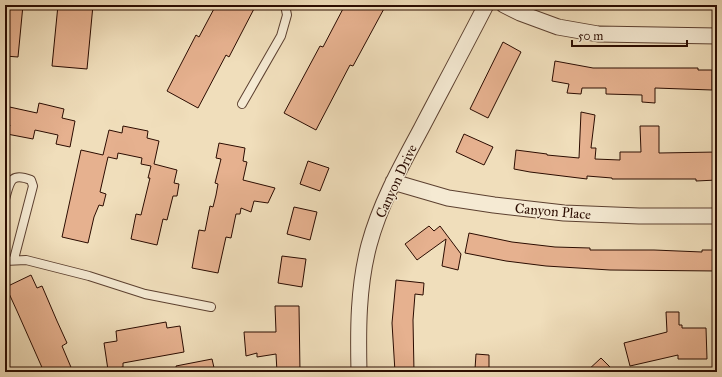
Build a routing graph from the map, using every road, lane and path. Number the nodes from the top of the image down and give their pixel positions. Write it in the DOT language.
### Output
graph roads {
  1 [pos="285,5"];
  2 [pos="486,5"];
  3 [pos="504,5"];
  4 [pos="717,36"];
  5 [pos="242,104"];
  6 [pos="5,175"];
  7 [pos="14,178"];
  8 [pos="392,182"];
  9 [pos="5,199"];
  10 [pos="717,216"];
  11 [pos="14,260"];
  12 [pos="5,261"];
  13 [pos="211,307"];
  14 [pos="359,372"];
  1 -- 5 [label="lane"];
  2 -- 8 [label="street, Canyon Drive"];
  3 -- 4 [label="street"];
  6 -- 7 [label="lane"];
  7 -- 9 [label="lane"];
  7 -- 11 [label="lane"];
  8 -- 10 [label="street, Canyon Place"];
  8 -- 14 [label="street, Canyon Drive"];
  11 -- 12 [label="lane"];
  11 -- 13 [label="lane"];
}
